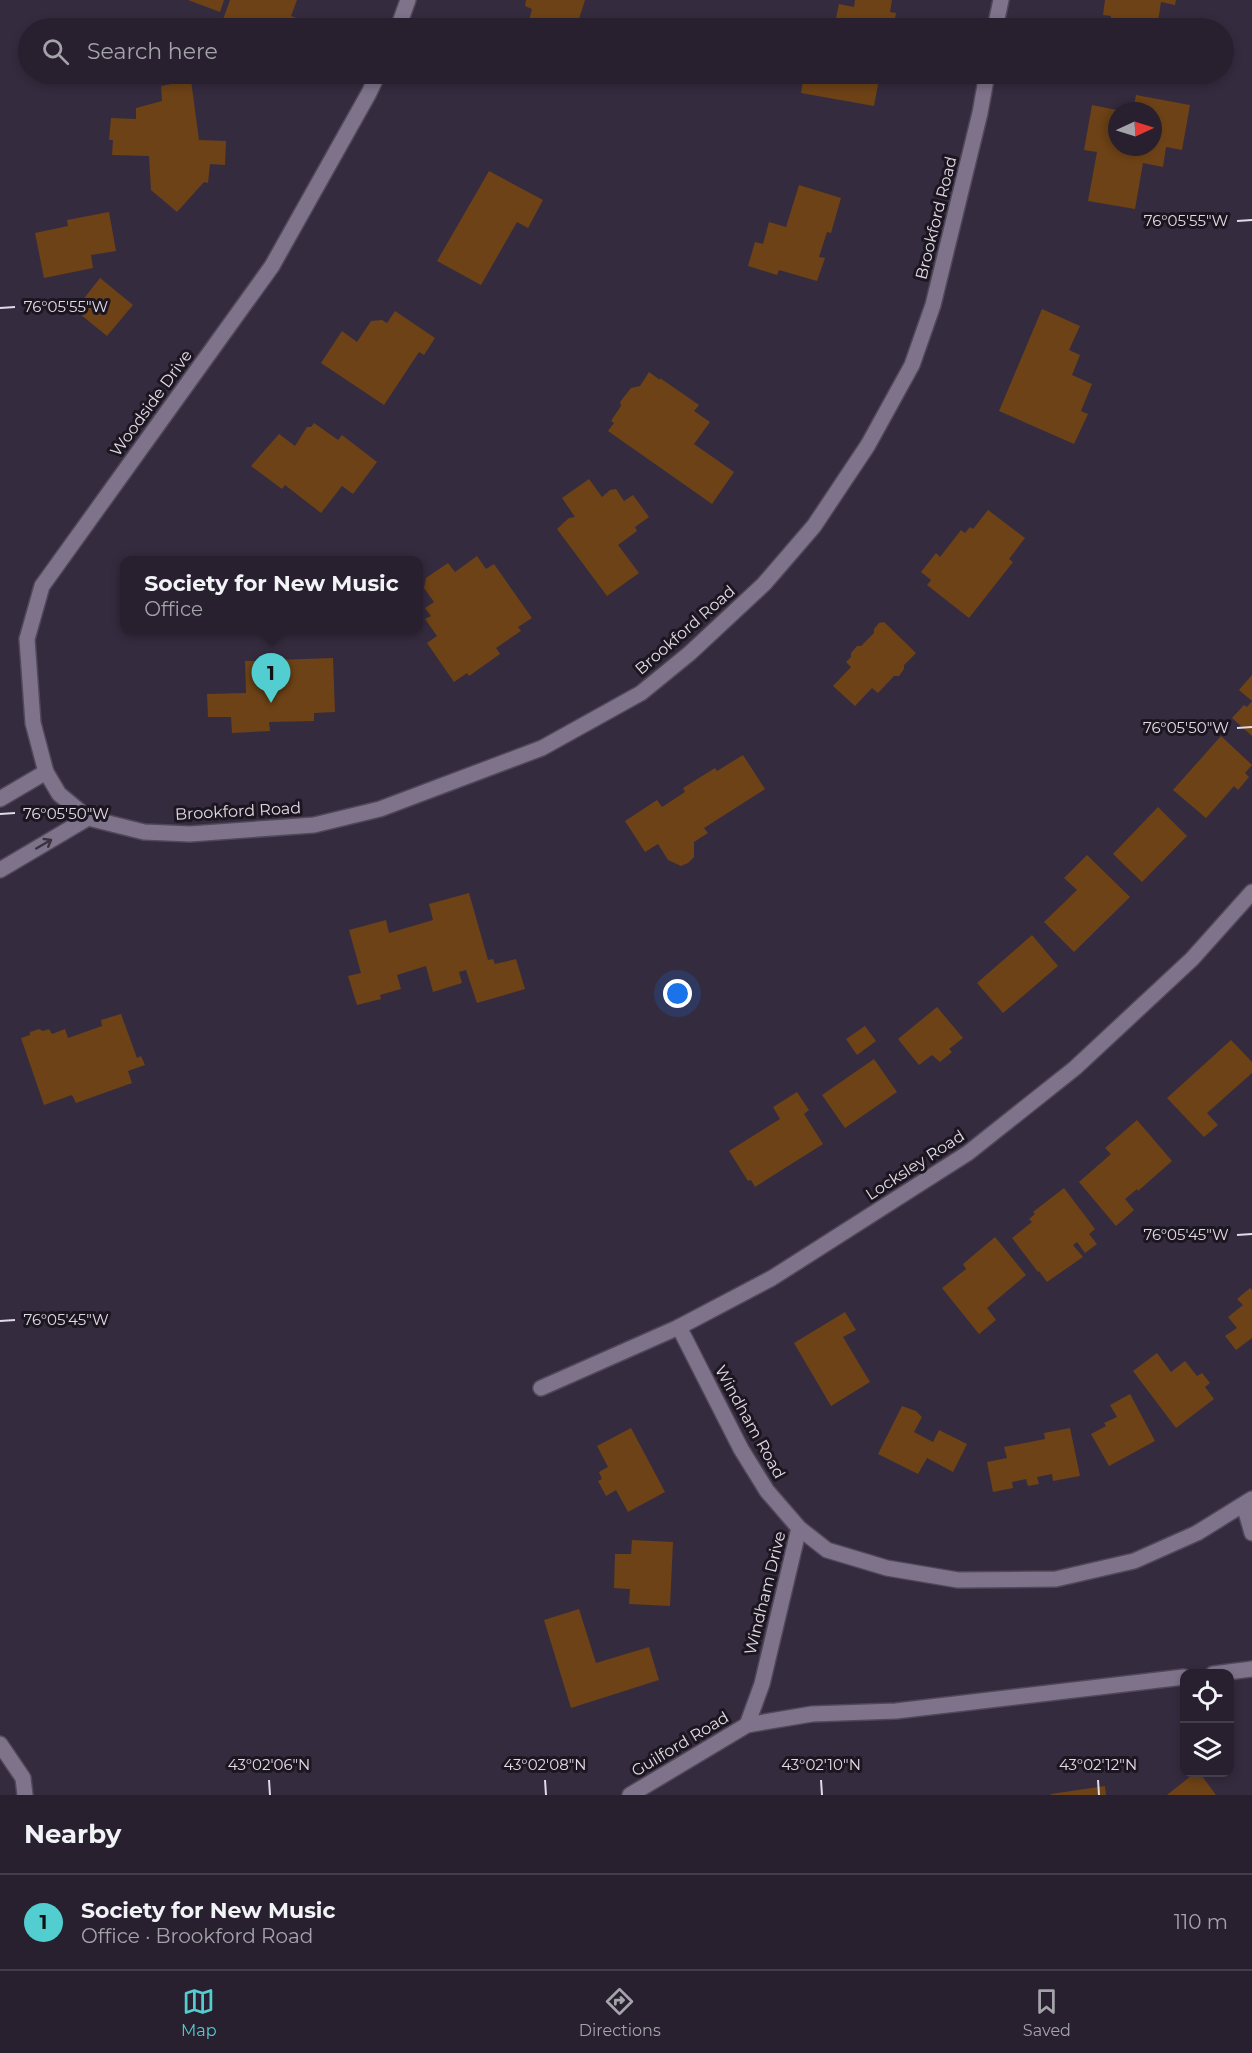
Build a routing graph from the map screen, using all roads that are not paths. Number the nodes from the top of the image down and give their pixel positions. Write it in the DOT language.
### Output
graph roads {
  1 [pos="408,0"];
  2 [pos="1001,0"];
  3 [pos="402,18"];
  4 [pos="998,18"];
  5 [pos="373,84"];
  6 [pos="985,84"];
  7 [pos="46,772"];
  8 [pos="0,799"];
  9 [pos="88,818"];
  10 [pos="0,870"];
  11 [pos="1252,892"];
  12 [pos="679,1327"];
  13 [pos="541,1388"];
  14 [pos="1248,1502"];
  15 [pos="799,1528"];
  16 [pos="1252,1533"];
  17 [pos="1252,1669"];
  18 [pos="1234,1671"];
  19 [pos="1180,1678"];
  20 [pos="747,1725"];
  21 [pos="0,1744"];
  22 [pos="25,1795"];
  23 [pos="630,1795"];
  1 -- 3 [label="street"];
  2 -- 4 [label="street"];
  5 -- 7 [label="street, Woodside Drive"];
  6 -- 9 [label="street, Brookford Road"];
  7 -- 8 [label="street"];
  7 -- 9 [label="street, Brookford Road"];
  10 -- 9 [label="street, one-way"];
  11 -- 12 [label="street, Locksley Road"];
  12 -- 13 [label="street, Locksley Road"];
  12 -- 15 [label="street, Windham Road"];
  14 -- 15 [label="street, Windham Drive"];
  14 -- 16 [label="street, Windham Drive"];
  15 -- 20 [label="street, Windham Drive"];
  17 -- 18 [label="street"];
  19 -- 20 [label="street"];
  20 -- 23 [label="street, Guilford Road"];
  21 -- 22 [label="street"];
}
